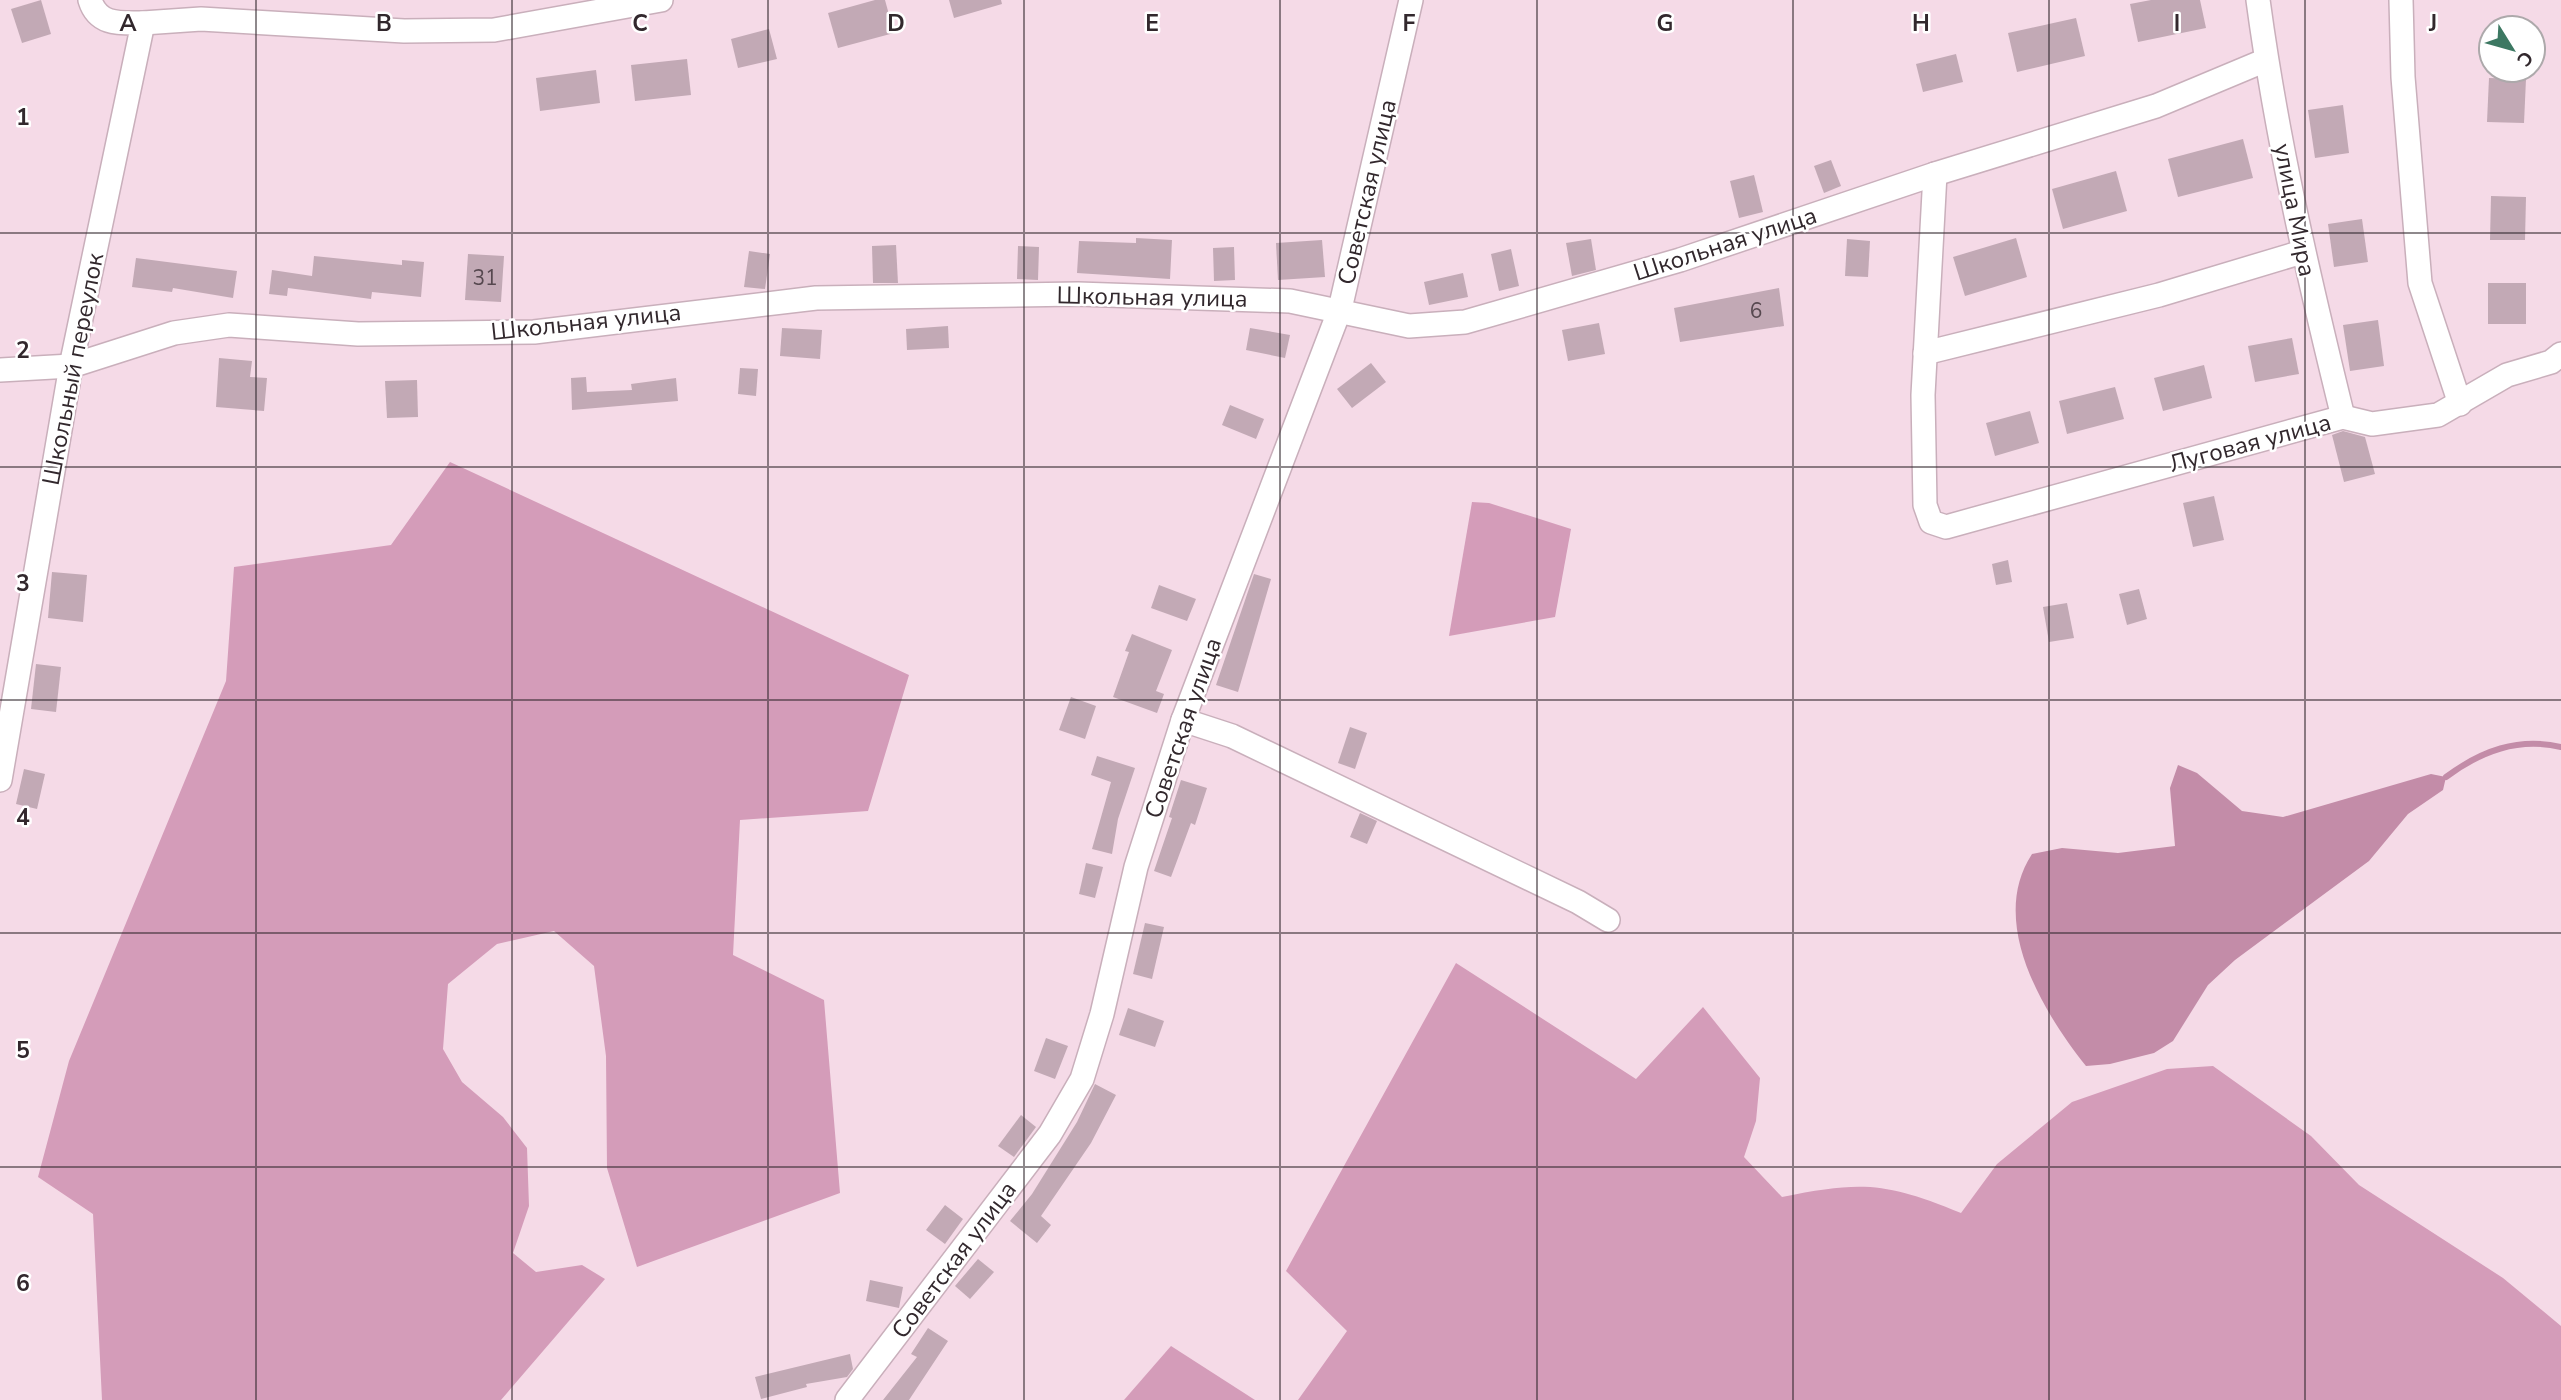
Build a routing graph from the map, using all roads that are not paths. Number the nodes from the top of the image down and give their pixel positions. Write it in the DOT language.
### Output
graph roads {
  1 [pos="90,0"];
  2 [pos="661,0"];
  3 [pos="1411,0"];
  4 [pos="2259,0"];
  5 [pos="2401,0"];
  6 [pos="143,23"];
  7 [pos="2266,60"];
  8 [pos="1935,174"];
  9 [pos="2302,252"];
  10 [pos="1340,310"];
  11 [pos="1925,353"];
  12 [pos="2561,354"];
  13 [pos="71,366"];
  14 [pos="0,370"];
  15 [pos="2460,404"];
  16 [pos="2343,417"];
  17 [pos="1183,720"];
  18 [pos="0,780"];
  19 [pos="1608,920"];
  20 [pos="848,1400"];
  1 -- 6 [label="street"];
  2 -- 6 [label="street"];
  3 -- 10 [label="street, Советская улица"];
  4 -- 7 [label="street, улица Мира"];
  5 -- 15 [label="street"];
  6 -- 13 [label="street, Школьный переулок"];
  7 -- 8 [label="street, Школьная улица"];
  7 -- 9 [label="street, улица Мира"];
  8 -- 10 [label="street, Школьная улица"];
  8 -- 11 [label="street"];
  9 -- 11 [label="street"];
  9 -- 16 [label="street, улица Мира"];
  10 -- 13 [label="street, Школьная улица"];
  10 -- 17 [label="street, Советская улица"];
  11 -- 16 [label="street, Луговая улица"];
  12 -- 15 [label="street, Луговая улица"];
  13 -- 14 [label="street, Школьная улица"];
  13 -- 18 [label="street, Школьный переулок"];
  15 -- 16 [label="street, Луговая улица"];
  17 -- 19 [label="street"];
  17 -- 20 [label="street, Советская улица"];
}
